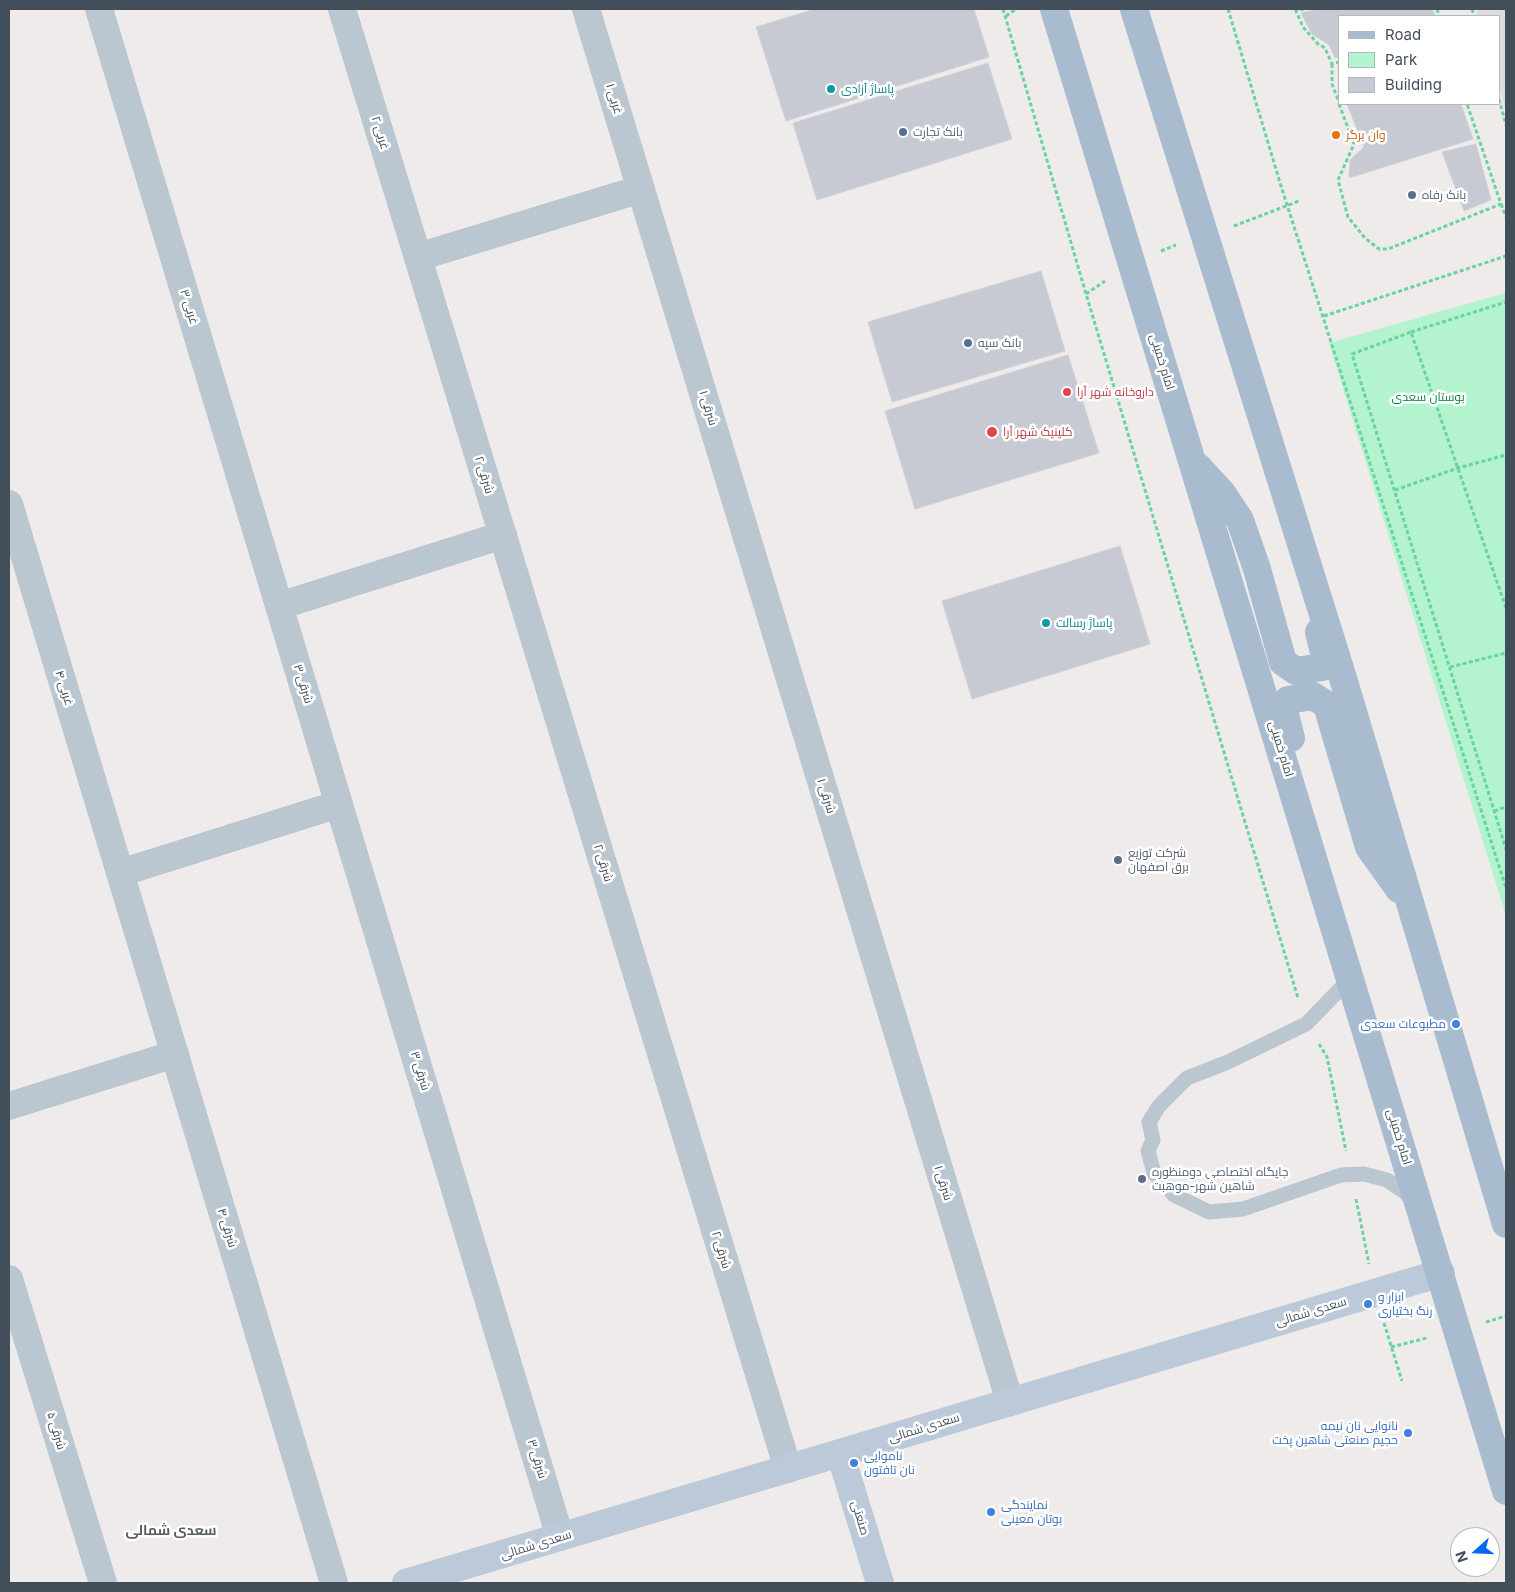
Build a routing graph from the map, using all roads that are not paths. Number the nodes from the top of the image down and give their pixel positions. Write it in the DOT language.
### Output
graph roads {
  1 [pos="99,9"];
  2 [pos="342,9"];
  3 [pos="586,9"];
  4 [pos="1054,9"];
  5 [pos="1134,9"];
  6 [pos="641,189"];
  7 [pos="418,256"];
  8 [pos="1192,460"];
  9 [pos="9,504"];
  10 [pos="502,535"];
  11 [pos="1315,588"];
  12 [pos="279,606"];
  13 [pos="1293,787"];
  14 [pos="339,804"];
  15 [pos="120,873"];
  16 [pos="1411,907"];
  17 [pos="1351,978"];
  18 [pos="175,1054"];
  19 [pos="9,1106"];
  20 [pos="1506,1224"];
  21 [pos="1428,1234"];
  22 [pos="1441,1273"];
  23 [pos="9,1279"];
  24 [pos="1010,1402"];
  25 [pos="840,1453"];
  26 [pos="788,1469"];
  27 [pos="1506,1491"];
  28 [pos="560,1537"];
  29 [pos="103,1583"];
  30 [pos="334,1583"];
  31 [pos="406,1583"];
  32 [pos="880,1583"];
  1 -- 12 [label="street, ۳ غربی"];
  2 -- 7 [label="street, ۲ غربی"];
  3 -- 6 [label="street, ۱ غربی"];
  4 -- 8 [label="main road, امام خمینی"];
  5 -- 11 [label="main road"];
  6 -- 7 [label="street"];
  6 -- 24 [label="street, ۱ شرقی"];
  7 -- 10 [label="street, ۲ شرقی"];
  8 -- 11 [label="main road"];
  8 -- 13 [label="main road, امام خمینی"];
  9 -- 15 [label="street, ۴ غربی"];
  10 -- 12 [label="street"];
  10 -- 26 [label="street, ۲ شرقی"];
  11 -- 16 [label="main road"];
  12 -- 14 [label="street, ۳ شرقی"];
  13 -- 16 [label="main road"];
  13 -- 17 [label="main road, امام خمینی"];
  14 -- 15 [label="street"];
  14 -- 28 [label="street, ۳ شرقی"];
  15 -- 18 [label="street, ۴ شرقی"];
  16 -- 20 [label="main road"];
  17 -- 21 [label="main road, امام خمینی"];
  17 -- 21 [label="lane"];
  18 -- 19 [label="street"];
  18 -- 30 [label="street, ۴ شرقی"];
  21 -- 22 [label="main road, امام خمینی"];
  22 -- 24 [label="main road, سعدی شمالی"];
  22 -- 27 [label="main road, امام خمینی"];
  23 -- 29 [label="street, ۵ شرقی"];
  24 -- 25 [label="main road, سعدی شمالی"];
  25 -- 26 [label="main road, سعدی شمالی"];
  25 -- 32 [label="main road, صنعتی"];
  26 -- 28 [label="main road, سعدی شمالی"];
  28 -- 31 [label="main road, سعدی شمالی"];
}
